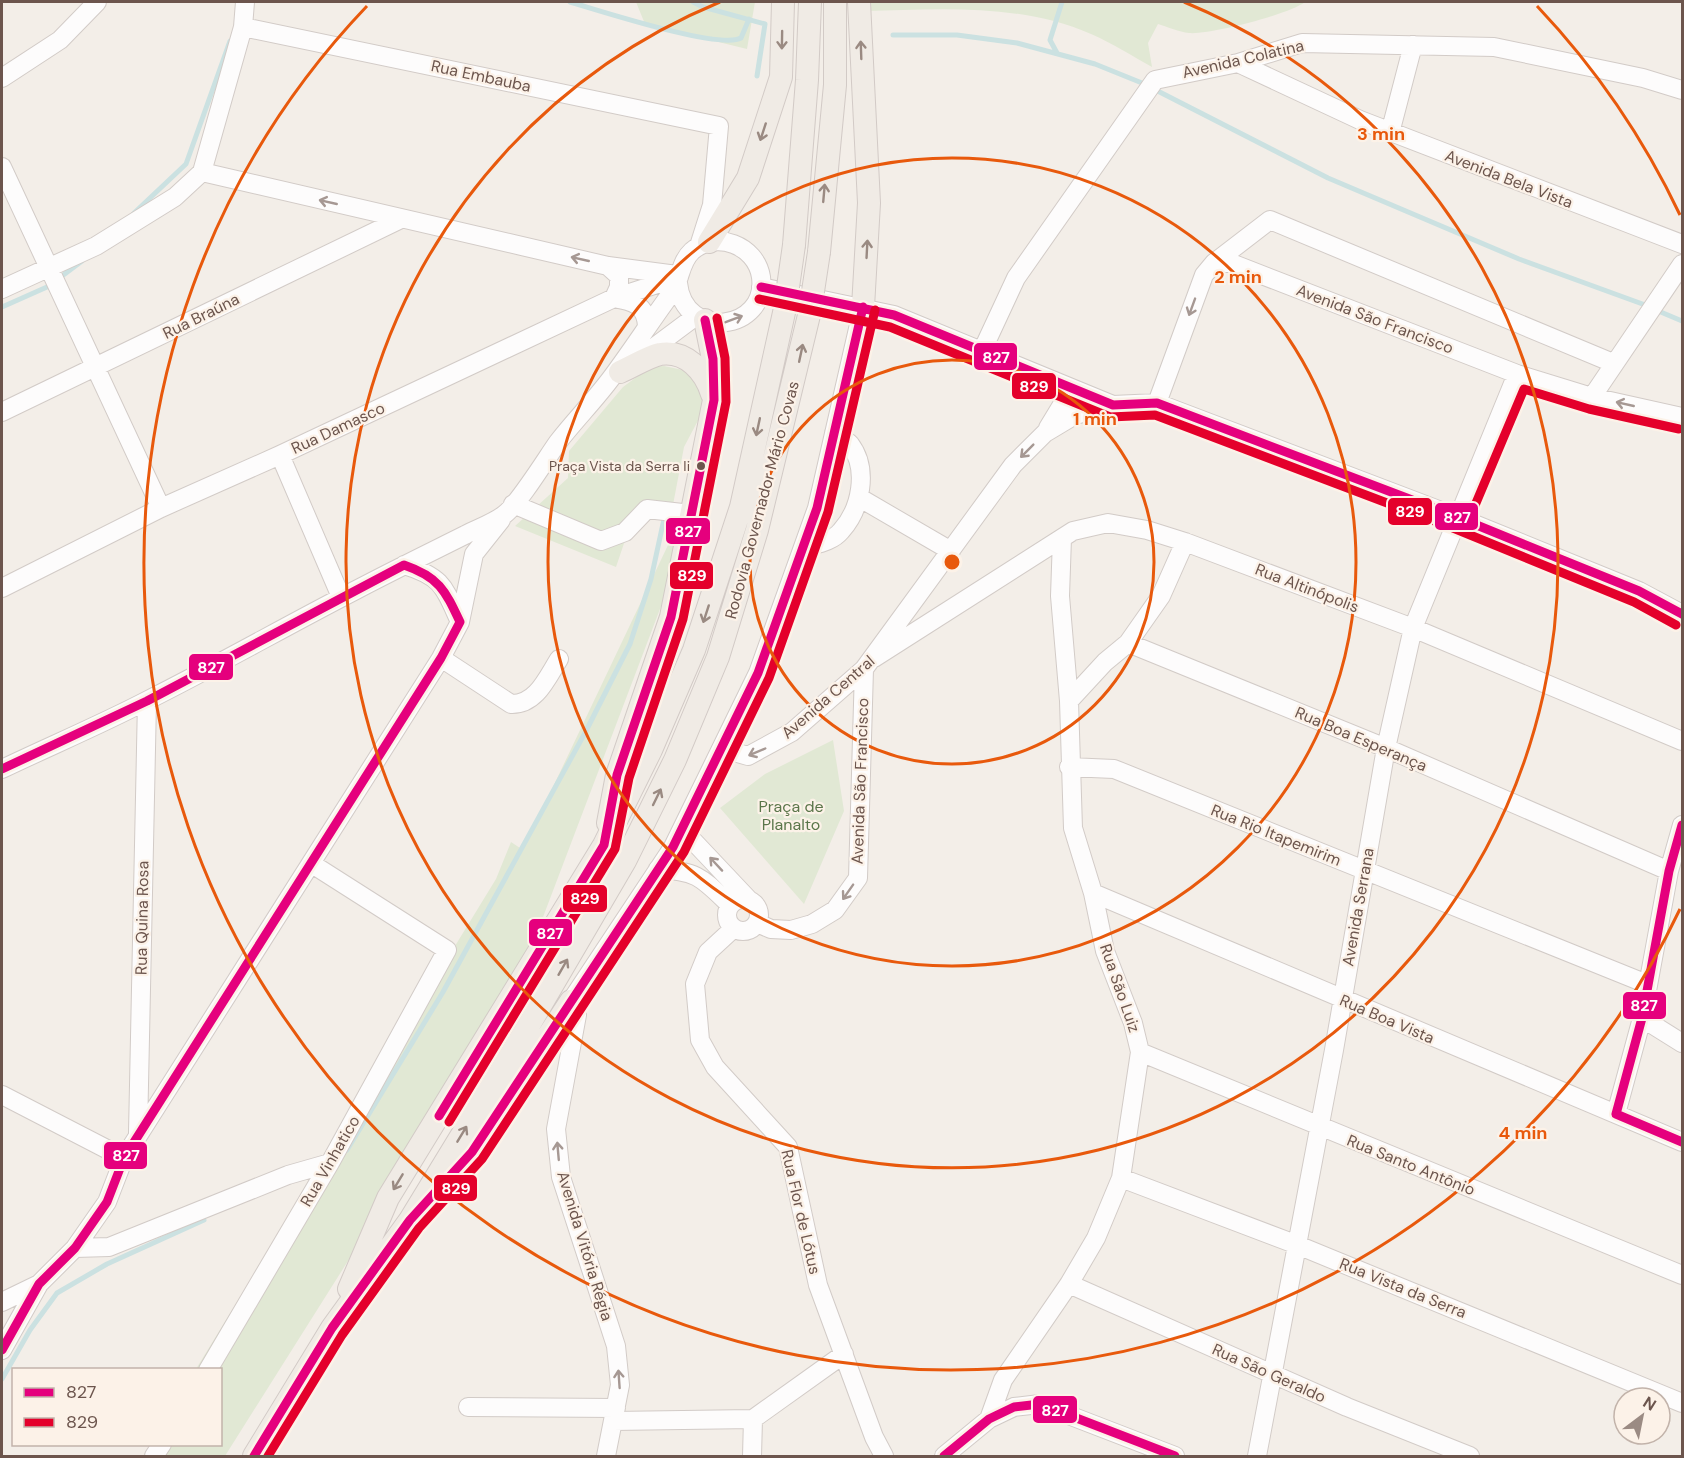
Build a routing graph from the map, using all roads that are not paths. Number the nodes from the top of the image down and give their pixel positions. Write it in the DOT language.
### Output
graph roads {
  1 [pos="97,2"];
  2 [pos="245,2"];
  3 [pos="783,2"];
  4 [pos="811,4"];
  5 [pos="835,5"];
  6 [pos="859,6"];
  7 [pos="243,27"];
  8 [pos="1413,45"];
  9 [pos="1238,63"];
  10 [pos="2,78"];
  11 [pos="1683,90"];
  12 [pos="1390,133"];
  13 [pos="2,166"];
  14 [pos="202,172"];
  15 [pos="355,208"];
  16 [pos="401,219"];
  17 [pos="359,237"];
  18 [pos="704,244"];
  19 [pos="1683,244"];
  20 [pos="1214,263"];
  21 [pos="1683,264"];
  22 [pos="608,266"];
  23 [pos="47,269"];
  24 [pos="679,278"];
  25 [pos="761,286"];
  26 [pos="2,288"];
  27 [pos="614,298"];
  28 [pos="863,307"];
  29 [pos="700,318"];
  30 [pos="647,326"];
  31 [pos="983,349"];
  32 [pos="1613,363"];
  33 [pos="95,368"];
  34 [pos="1517,374"];
  35 [pos="616,376"];
  36 [pos="1066,387"];
  37 [pos="1592,397"];
  38 [pos="714,400"];
  39 [pos="1157,403"];
  40 [pos="1113,405"];
  41 [pos="2,412"];
  42 [pos="1683,417"];
  43 [pos="1045,433"];
  44 [pos="834,434"];
  45 [pos="280,455"];
  46 [pos="860,498"];
  47 [pos="161,508"];
  48 [pos="509,509"];
  49 [pos="690,514"];
  50 [pos="1456,517"];
  51 [pos="1062,538"];
  52 [pos="1185,542"];
  53 [pos="803,548"];
  54 [pos="951,551"];
  55 [pos="404,566"];
  56 [pos="2,588"];
  57 [pos="921,593"];
  58 [pos="341,597"];
  59 [pos="1683,614"];
  60 [pos="938,617"];
  61 [pos="460,622"];
  62 [pos="1413,628"];
  63 [pos="1128,643"];
  64 [pos="441,658"];
  65 [pos="559,659"];
  66 [pos="869,664"];
  67 [pos="147,701"];
  68 [pos="1069,701"];
  69 [pos="726,739"];
  70 [pos="1683,741"];
  71 [pos="1386,748"];
  72 [pos="1069,767"];
  73 [pos="2,769"];
  74 [pos="1683,825"];
  75 [pos="682,829"];
  76 [pos="604,845"];
  77 [pos="312,864"];
  78 [pos="658,868"];
  79 [pos="1364,870"];
  80 [pos="1669,871"];
  81 [pos="1093,893"];
  82 [pos="749,900"];
  83 [pos="730,905"];
  84 [pos="757,922"];
  85 [pos="734,928"];
  86 [pos="1647,984"];
  87 [pos="1342,1000"];
  88 [pos="571,1001"];
  89 [pos="1642,1018"];
  90 [pos="1683,1043"];
  91 [pos="1140,1052"];
  92 [pos="2,1095"];
  93 [pos="1616,1114"];
  94 [pos="1320,1128"];
  95 [pos="138,1135"];
  96 [pos="1683,1142"];
  97 [pos="124,1158"];
  98 [pos="330,1163"];
  99 [pos="1121,1178"];
  100 [pos="410,1220"];
  101 [pos="1295,1244"];
  102 [pos="75,1248"];
  103 [pos="1683,1275"];
  104 [pos="39,1284"];
  105 [pos="1070,1284"];
  106 [pos="2,1302"];
  107 [pos="332,1328"];
  108 [pos="2,1350"];
  109 [pos="844,1354"];
  110 [pos="209,1368"];
  111 [pos="1272,1375"];
  112 [pos="1683,1403"];
  113 [pos="468,1407"];
  114 [pos="615,1414"];
  115 [pos="753,1419"];
  116 [pos="989,1419"];
  117 [pos="1460,1455"];
  118 [pos="254,1456"];
  119 [pos="606,1456"];
  120 [pos="752,1456"];
  121 [pos="884,1456"];
  122 [pos="944,1456"];
  123 [pos="1175,1456"];
  124 [pos="1257,1456"];
  1 -- 10 [label="street"];
  2 -- 7 [label="street"];
  3 -- 18 [label="main road, one-way"];
  4 -- 76 [label="main road, Rodovia Governador Mário Covas, one-way, bridge"];
  100 -- 5 [label="main road, Rodovia Governador Mário Covas, one-way, bridge"];
  28 -- 6 [label="main road, one-way"];
  7 -- 14 [label="street"];
  7 -- 18 [label="street, Rua Embauba"];
  8 -- 9 [label="street, Avenida Colatina"];
  8 -- 11 [label="street, Avenida Colatina"];
  8 -- 12 [label="street"];
  9 -- 12 [label="street, Avenida Bela Vista"];
  9 -- 31 [label="street, Avenida Colatina"];
  12 -- 19 [label="street, Avenida Bela Vista"];
  13 -- 23 [label="street"];
  15 -- 14 [label="street, one-way"];
  14 -- 23 [label="street"];
  15 -- 16 [label="street"];
  15 -- 17 [label="street"];
  16 -- 17 [label="street, Rua Braúna"];
  22 -- 16 [label="street, one-way"];
  17 -- 33 [label="street, Rua Braúna"];
  18 -- 24 [label="street"];
  18 -- 25 [label="street"];
  20 -- 32 [label="street"];
  20 -- 34 [label="street, Avenida São Francisco"];
  20 -- 39 [label="street, one-way"];
  21 -- 32 [label="street"];
  22 -- 24 [label="street"];
  22 -- 27 [label="street"];
  23 -- 26 [label="street"];
  23 -- 33 [label="street"];
  24 -- 27 [label="street, Rua Damasco"];
  24 -- 29 [label="street"];
  24 -- 30 [label="street"];
  25 -- 28 [label="street"];
  29 -- 25 [label="street, one-way"];
  27 -- 30 [label="street"];
  27 -- 45 [label="street, Rua Damasco"];
  28 -- 31 [label="street"];
  28 -- 44 [label="street"];
  29 -- 35 [label="street"];
  29 -- 38 [label="main road"];
  30 -- 35 [label="street"];
  31 -- 36 [label="street"];
  32 -- 37 [label="street"];
  33 -- 41 [label="street, Rua Braúna"];
  33 -- 47 [label="street"];
  34 -- 37 [label="street, Avenida São Francisco"];
  34 -- 50 [label="street, Avenida Serrana"];
  35 -- 38 [label="main road"];
  35 -- 48 [label="street"];
  36 -- 40 [label="street"];
  36 -- 43 [label="street"];
  42 -- 37 [label="street, Avenida São Francisco, one-way"];
  38 -- 49 [label="main road"];
  39 -- 40 [label="street"];
  39 -- 50 [label="street"];
  40 -- 43 [label="street, Avenida Central"];
  43 -- 54 [label="street, Avenida Central, one-way"];
  44 -- 46 [label="street"];
  44 -- 53 [label="street"];
  45 -- 47 [label="street, Rua Damasco"];
  45 -- 58 [label="street"];
  46 -- 53 [label="street"];
  46 -- 54 [label="street"];
  47 -- 56 [label="street, Rua Damasco"];
  48 -- 49 [label="street"];
  48 -- 55 [label="street"];
  48 -- 61 [label="street"];
  49 -- 76 [label="main road"];
  50 -- 59 [label="street"];
  50 -- 62 [label="street, Avenida Serrana"];
  51 -- 52 [label="street, Rua Altinópolis"];
  51 -- 60 [label="street, Rua Altinópolis"];
  51 -- 68 [label="street, Rua São Luiz"];
  52 -- 62 [label="street, Rua Altinópolis"];
  52 -- 63 [label="street"];
  53 -- 69 [label="street"];
  54 -- 57 [label="street, Avenida Central"];
  55 -- 58 [label="street"];
  55 -- 61 [label="street"];
  57 -- 60 [label="street"];
  57 -- 66 [label="street, Avenida Central"];
  58 -- 67 [label="street"];
  60 -- 66 [label="street, Rua Altinópolis"];
  61 -- 64 [label="street"];
  62 -- 70 [label="street, Rua Altinópolis"];
  62 -- 71 [label="street, Avenida Serrana"];
  63 -- 68 [label="street"];
  63 -- 71 [label="street, Rua Boa Esperança"];
  64 -- 65 [label="street"];
  64 -- 77 [label="street"];
  66 -- 69 [label="street, Avenida Central, one-way"];
  66 -- 84 [label="street, Avenida São Francisco, one-way"];
  67 -- 73 [label="street"];
  67 -- 95 [label="street, Rua Quina Rosa"];
  68 -- 72 [label="street, Rua São Luiz"];
  69 -- 75 [label="street"];
  71 -- 79 [label="street, Avenida Serrana"];
  71 -- 80 [label="street, Rua Boa Esperança"];
  72 -- 79 [label="street, Rua Rio Itapemirim"];
  72 -- 81 [label="street, Rua São Luiz"];
  74 -- 80 [label="street"];
  75 -- 78 [label="street"];
  82 -- 75 [label="street, one-way"];
  76 -- 107 [label="main road, Rodovia Governador Mário Covas, one-way"];
  77 -- 95 [label="street"];
  77 -- 98 [label="street, Rua Vinhatico"];
  78 -- 83 [label="street"];
  78 -- 88 [label="street"];
  79 -- 86 [label="street, Rua Rio Itapemirim"];
  79 -- 87 [label="street, Avenida Serrana"];
  80 -- 86 [label="street"];
  81 -- 87 [label="street, Rua Boa Vista"];
  81 -- 91 [label="street, Rua São Luiz"];
  82 -- 83 [label="street"];
  82 -- 84 [label="street"];
  83 -- 85 [label="street"];
  84 -- 85 [label="street"];
  85 -- 109 [label="street, Rua Flor de Lótus"];
  86 -- 89 [label="street"];
  87 -- 93 [label="street, Rua Boa Vista"];
  87 -- 94 [label="street, Avenida Serrana"];
  88 -- 100 [label="main road"];
  114 -- 88 [label="street, Avenida Vitória Régia, one-way"];
  89 -- 90 [label="street"];
  89 -- 93 [label="street"];
  91 -- 94 [label="street, Rua Santo Antônio"];
  91 -- 99 [label="street, Rua São Luiz"];
  92 -- 97 [label="street"];
  93 -- 96 [label="street, Rua Boa Vista"];
  94 -- 101 [label="street, Avenida Serrana"];
  94 -- 103 [label="street, Rua Santo Antônio"];
  95 -- 97 [label="street"];
  97 -- 102 [label="street"];
  98 -- 102 [label="street"];
  98 -- 110 [label="street, Rua Vinhatico"];
  99 -- 101 [label="street, Rua Vista da Serra"];
  99 -- 105 [label="street, Rua São Luiz"];
  100 -- 107 [label="main road, Rodovia Governador Mário Covas"];
  101 -- 111 [label="street, Avenida Serrana"];
  101 -- 112 [label="street, Rua Vista da Serra"];
  102 -- 104 [label="street"];
  104 -- 106 [label="street"];
  104 -- 108 [label="street"];
  105 -- 111 [label="street, Rua São Geraldo"];
  105 -- 116 [label="street, Rua São Luiz"];
  107 -- 118 [label="main road, Rodovia Governador Mário Covas"];
  109 -- 115 [label="street"];
  109 -- 121 [label="street, Rua Flor de Lótus"];
  111 -- 117 [label="street, Rua São Geraldo"];
  111 -- 124 [label="street, Avenida Serrana"];
  113 -- 114 [label="street"];
  114 -- 115 [label="street"];
  114 -- 119 [label="street, Avenida Vitória Régia"];
  115 -- 120 [label="street"];
  116 -- 122 [label="street"];
  116 -- 123 [label="street"];
}
